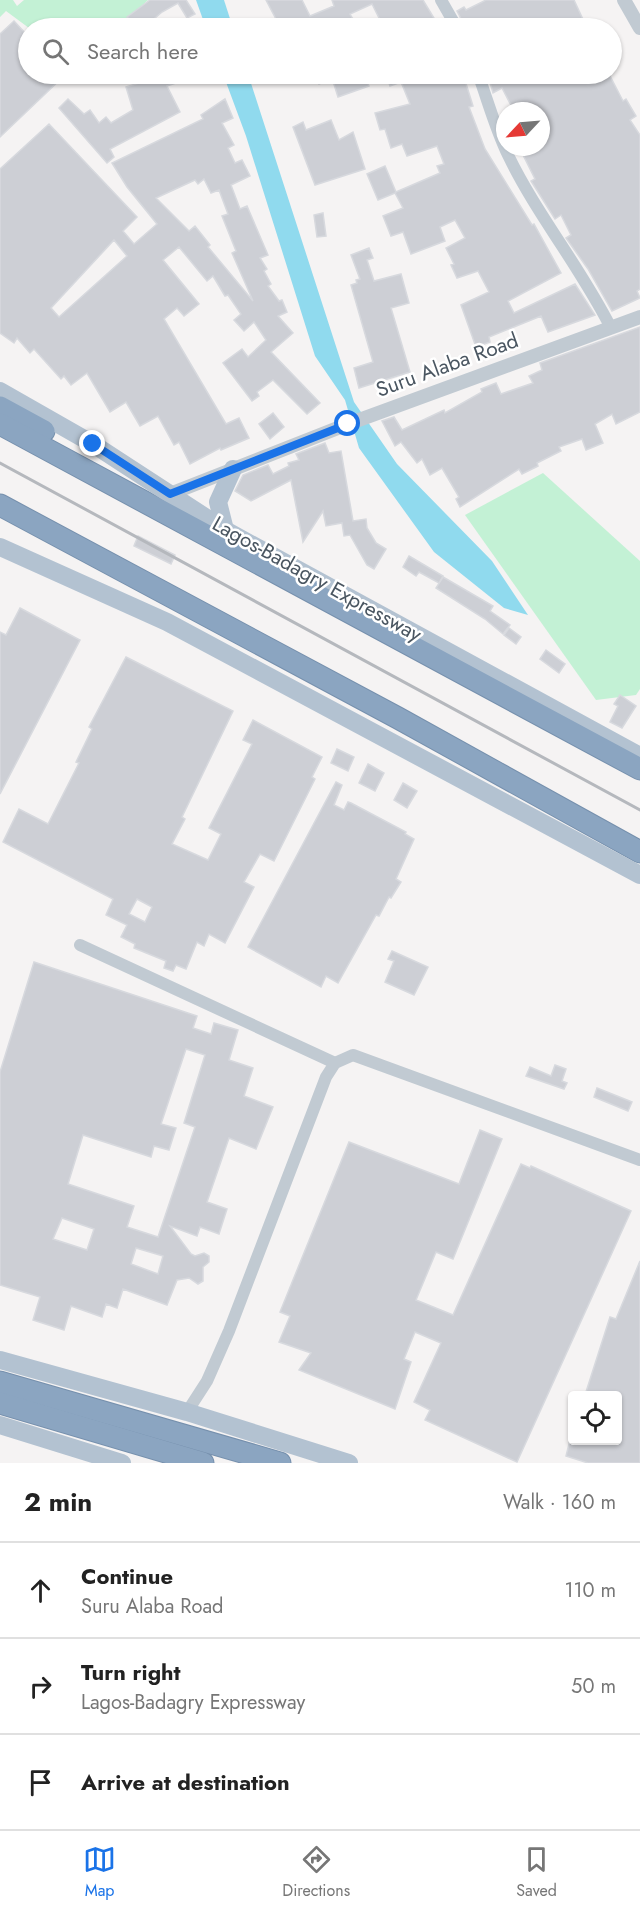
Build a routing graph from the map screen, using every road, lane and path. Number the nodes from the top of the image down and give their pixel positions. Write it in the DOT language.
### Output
graph roads {
  1 [pos="441,0"];
  2 [pos="624,0"];
  3 [pos="451,18"];
  4 [pos="640,28"];
  5 [pos="480,84"];
  6 [pos="640,317"];
  7 [pos="610,328"];
  8 [pos="0,391"];
  9 [pos="0,407"];
  10 [pos="0,424"];
  11 [pos="233,470"];
  12 [pos="95,474"];
  13 [pos="170,494"];
  14 [pos="0,505"];
  15 [pos="0,518"];
  16 [pos="225,530"];
  17 [pos="56,537"];
  18 [pos="0,547"];
  19 [pos="640,756"];
  20 [pos="640,769"];
  21 [pos="640,852"];
  22 [pos="640,875"];
  23 [pos="80,945"];
  24 [pos="336,1063"];
  25 [pos="640,1160"];
  26 [pos="0,1360"];
  27 [pos="0,1382"];
  28 [pos="0,1403"];
  29 [pos="187,1412"];
  30 [pos="0,1425"];
  31 [pos="122,1463"];
  32 [pos="203,1463"];
  33 [pos="280,1463"];
  34 [pos="349,1463"];
  1 -- 3 [label="street"];
  2 -- 4 [label="street"];
  5 -- 7 [label="street"];
  6 -- 7 [label="street, Suru Alaba Road"];
  7 -- 11 [label="street, Suru Alaba Road"];
  8 -- 13 [label="main road, Lagos-Badagry Expressway"];
  9 -- 12 [label="highway"];
  10 -- 12 [label="highway, Lagos-Badagry Expressway"];
  11 -- 13 [label="street, Suru Alaba Road"];
  11 -- 16 [label="main road"];
  12 -- 20 [label="highway, Lagos-Badagry Expressway"];
  13 -- 16 [label="main road, Lagos-Badagry Expressway"];
  14 -- 17 [label="highway"];
  15 -- 17 [label="highway"];
  16 -- 19 [label="main road, Lagos-Badagry Expressway"];
  17 -- 21 [label="highway"];
  18 -- 22 [label="main road"];
  23 -- 24 [label="street"];
  24 -- 25 [label="street"];
  24 -- 29 [label="street"];
  26 -- 29 [label="main road"];
  27 -- 33 [label="highway"];
  28 -- 32 [label="highway"];
  29 -- 34 [label="main road"];
  30 -- 31 [label="main road"];
}
